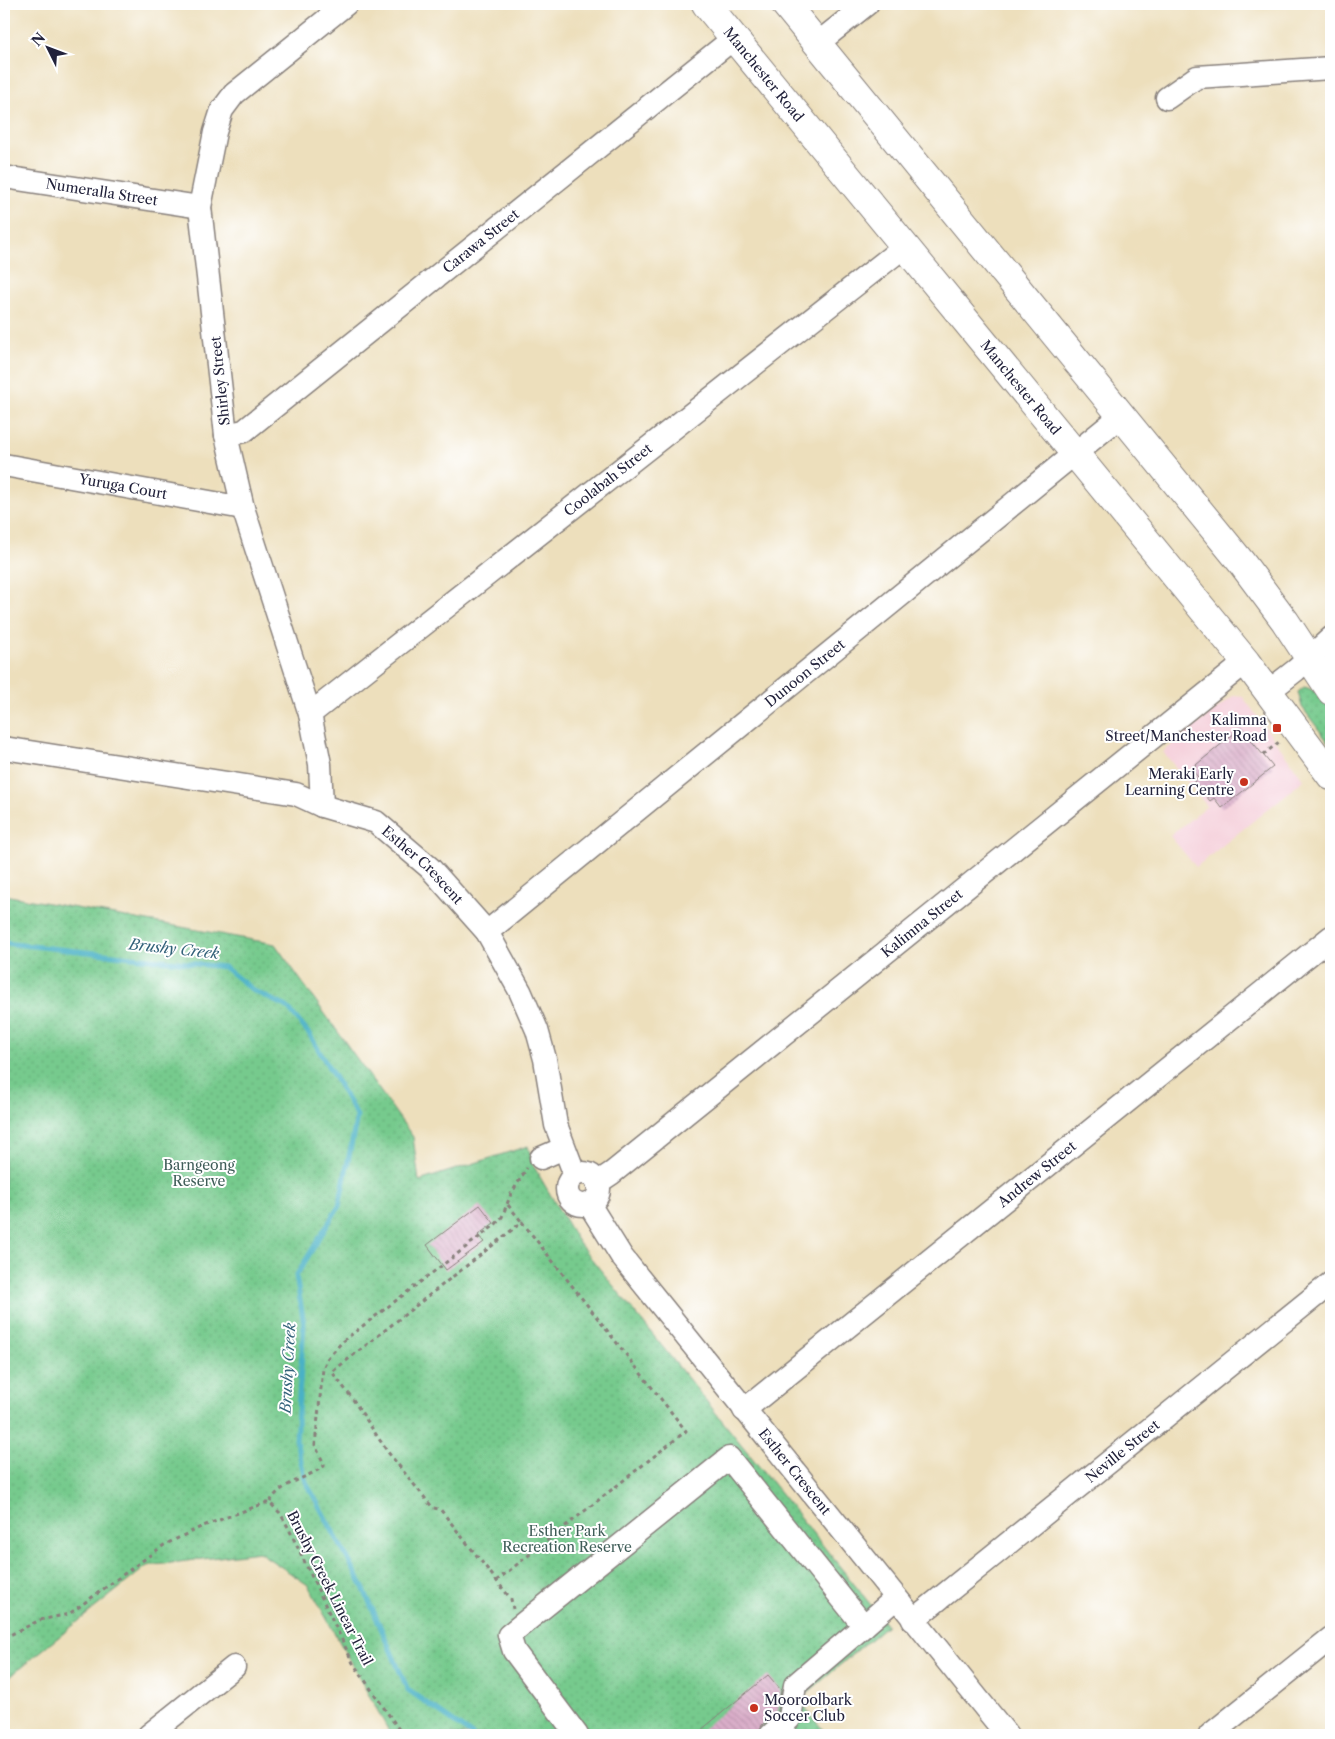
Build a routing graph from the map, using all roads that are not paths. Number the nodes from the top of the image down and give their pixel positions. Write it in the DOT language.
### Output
graph roads {
  1 [pos="346,4"];
  2 [pos="706,4"];
  3 [pos="785,4"];
  4 [pos="866,4"];
  5 [pos="734,38"];
  6 [pos="818,43"];
  7 [pos="1331,68"];
  8 [pos="1167,98"];
  9 [pos="4,177"];
  10 [pos="200,207"];
  11 [pos="905,246"];
  12 [pos="1122,415"];
  13 [pos="226,435"];
  14 [pos="1076,454"];
  15 [pos="4,465"];
  16 [pos="243,508"];
  17 [pos="1331,638"];
  18 [pos="1310,658"];
  19 [pos="1246,662"];
  20 [pos="1269,691"];
  21 [pos="1331,691"];
  22 [pos="310,714"];
  23 [pos="4,748"];
  24 [pos="1331,776"];
  25 [pos="322,806"];
  26 [pos="487,932"];
  27 [pos="1331,937"];
  28 [pos="564,1148"];
  29 [pos="541,1158"];
  30 [pos="575,1175"];
  31 [pos="598,1183"];
  32 [pos="589,1204"];
  33 [pos="1331,1283"];
  34 [pos="744,1410"];
  35 [pos="896,1598"];
  36 [pos="914,1620"];
  37 [pos="864,1626"];
  38 [pos="1331,1638"];
  39 [pos="234,1667"];
  40 [pos="148,1735"];
  41 [pos="577,1735"];
  42 [pos="771,1735"];
  43 [pos="1007,1735"];
  44 [pos="1210,1735"];
  1 -- 10 [label="street, Shirley Street"];
  2 -- 5 [label="main road, Manchester Road"];
  3 -- 6 [label="main road"];
  4 -- 6 [label="street"];
  5 -- 11 [label="main road, Manchester Road"];
  5 -- 13 [label="street, Carawa Street"];
  6 -- 12 [label="main road"];
  7 -- 8 [label="street"];
  9 -- 10 [label="street, Numeralla Street"];
  10 -- 13 [label="street, Shirley Street"];
  11 -- 14 [label="main road, Manchester Road"];
  11 -- 22 [label="street, Coolabah Street"];
  12 -- 14 [label="street, Dunoon Street"];
  12 -- 18 [label="main road"];
  13 -- 16 [label="street, Shirley Street"];
  14 -- 19 [label="main road, Manchester Road"];
  14 -- 26 [label="street, Dunoon Street"];
  15 -- 16 [label="street, Yuruga Court"];
  16 -- 22 [label="street, Shirley Street"];
  17 -- 18 [label="street"];
  18 -- 20 [label="street"];
  18 -- 21 [label="main road"];
  19 -- 20 [label="main road, Manchester Road"];
  19 -- 31 [label="street, Kalimna Street"];
  20 -- 24 [label="main road, Manchester Road"];
  22 -- 25 [label="street, Shirley Street"];
  23 -- 25 [label="street, Esther Crescent"];
  25 -- 26 [label="street, Esther Crescent"];
  26 -- 28 [label="street, Esther Crescent"];
  27 -- 34 [label="street, Andrew Street"];
  28 -- 29 [label="street"];
  28 -- 30 [label="street, Esther Crescent"];
  30 -- 31 [label="street"];
  30 -- 32 [label="street"];
  31 -- 32 [label="street"];
  32 -- 34 [label="street, Esther Crescent"];
  33 -- 36 [label="street, Neville Street"];
  34 -- 35 [label="street, Esther Crescent"];
  35 -- 36 [label="street, Esther Crescent"];
  35 -- 37 [label="street"];
  36 -- 43 [label="street, Esther Crescent"];
  37 -- 41 [label="street"];
  37 -- 42 [label="street"];
  38 -- 44 [label="street"];
  39 -- 40 [label="street"];
}
